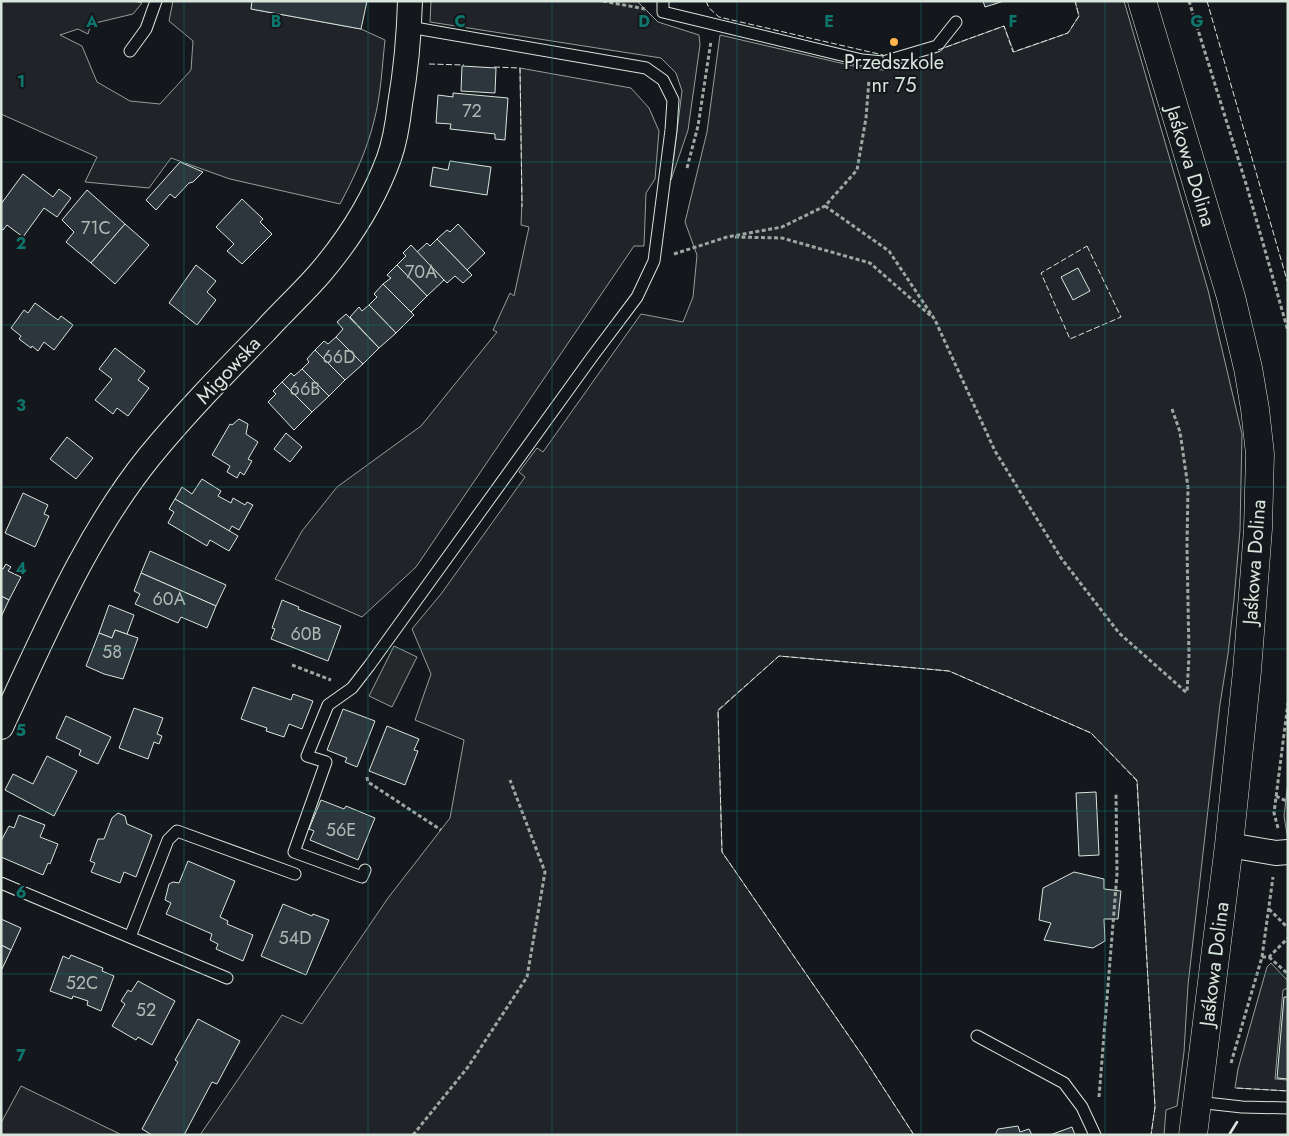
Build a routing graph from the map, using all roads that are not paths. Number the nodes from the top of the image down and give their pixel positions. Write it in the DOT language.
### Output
graph roads {
  1 [pos="156,1"];
  2 [pos="410,1"];
  3 [pos="1142,1"];
  4 [pos="663,7"];
  5 [pos="956,22"];
  6 [pos="409,27"];
  7 [pos="130,51"];
  8 [pos="1,728"];
  9 [pos="1229,846"];
  10 [pos="1282,852"];
  11 [pos="365,870"];
  12 [pos="295,874"];
  13 [pos="1,883"];
  14 [pos="130,937"];
  15 [pos="227,978"];
  16 [pos="978,1036"];
  17 [pos="1196,1102"];
  18 [pos="1288,1108"];
  19 [pos="1095,1135"];
  20 [pos="1193,1135"];
  1 -- 7 [label="lane"];
  2 -- 6 [label="street, Migowska"];
  3 -- 9 [label="street, Jaśkowa Dolina"];
  4 -- 5 [label="lane"];
  6 -- 8 [label="street, Migowska"];
  6 -- 11 [label="lane"];
  9 -- 10 [label="street"];
  9 -- 17 [label="street, Jaśkowa Dolina"];
  12 -- 14 [label="lane"];
  13 -- 14 [label="lane"];
  14 -- 15 [label="lane"];
  16 -- 19 [label="lane"];
  17 -- 18 [label="lane"];
  17 -- 20 [label="street, Jaśkowa Dolina"];
}
